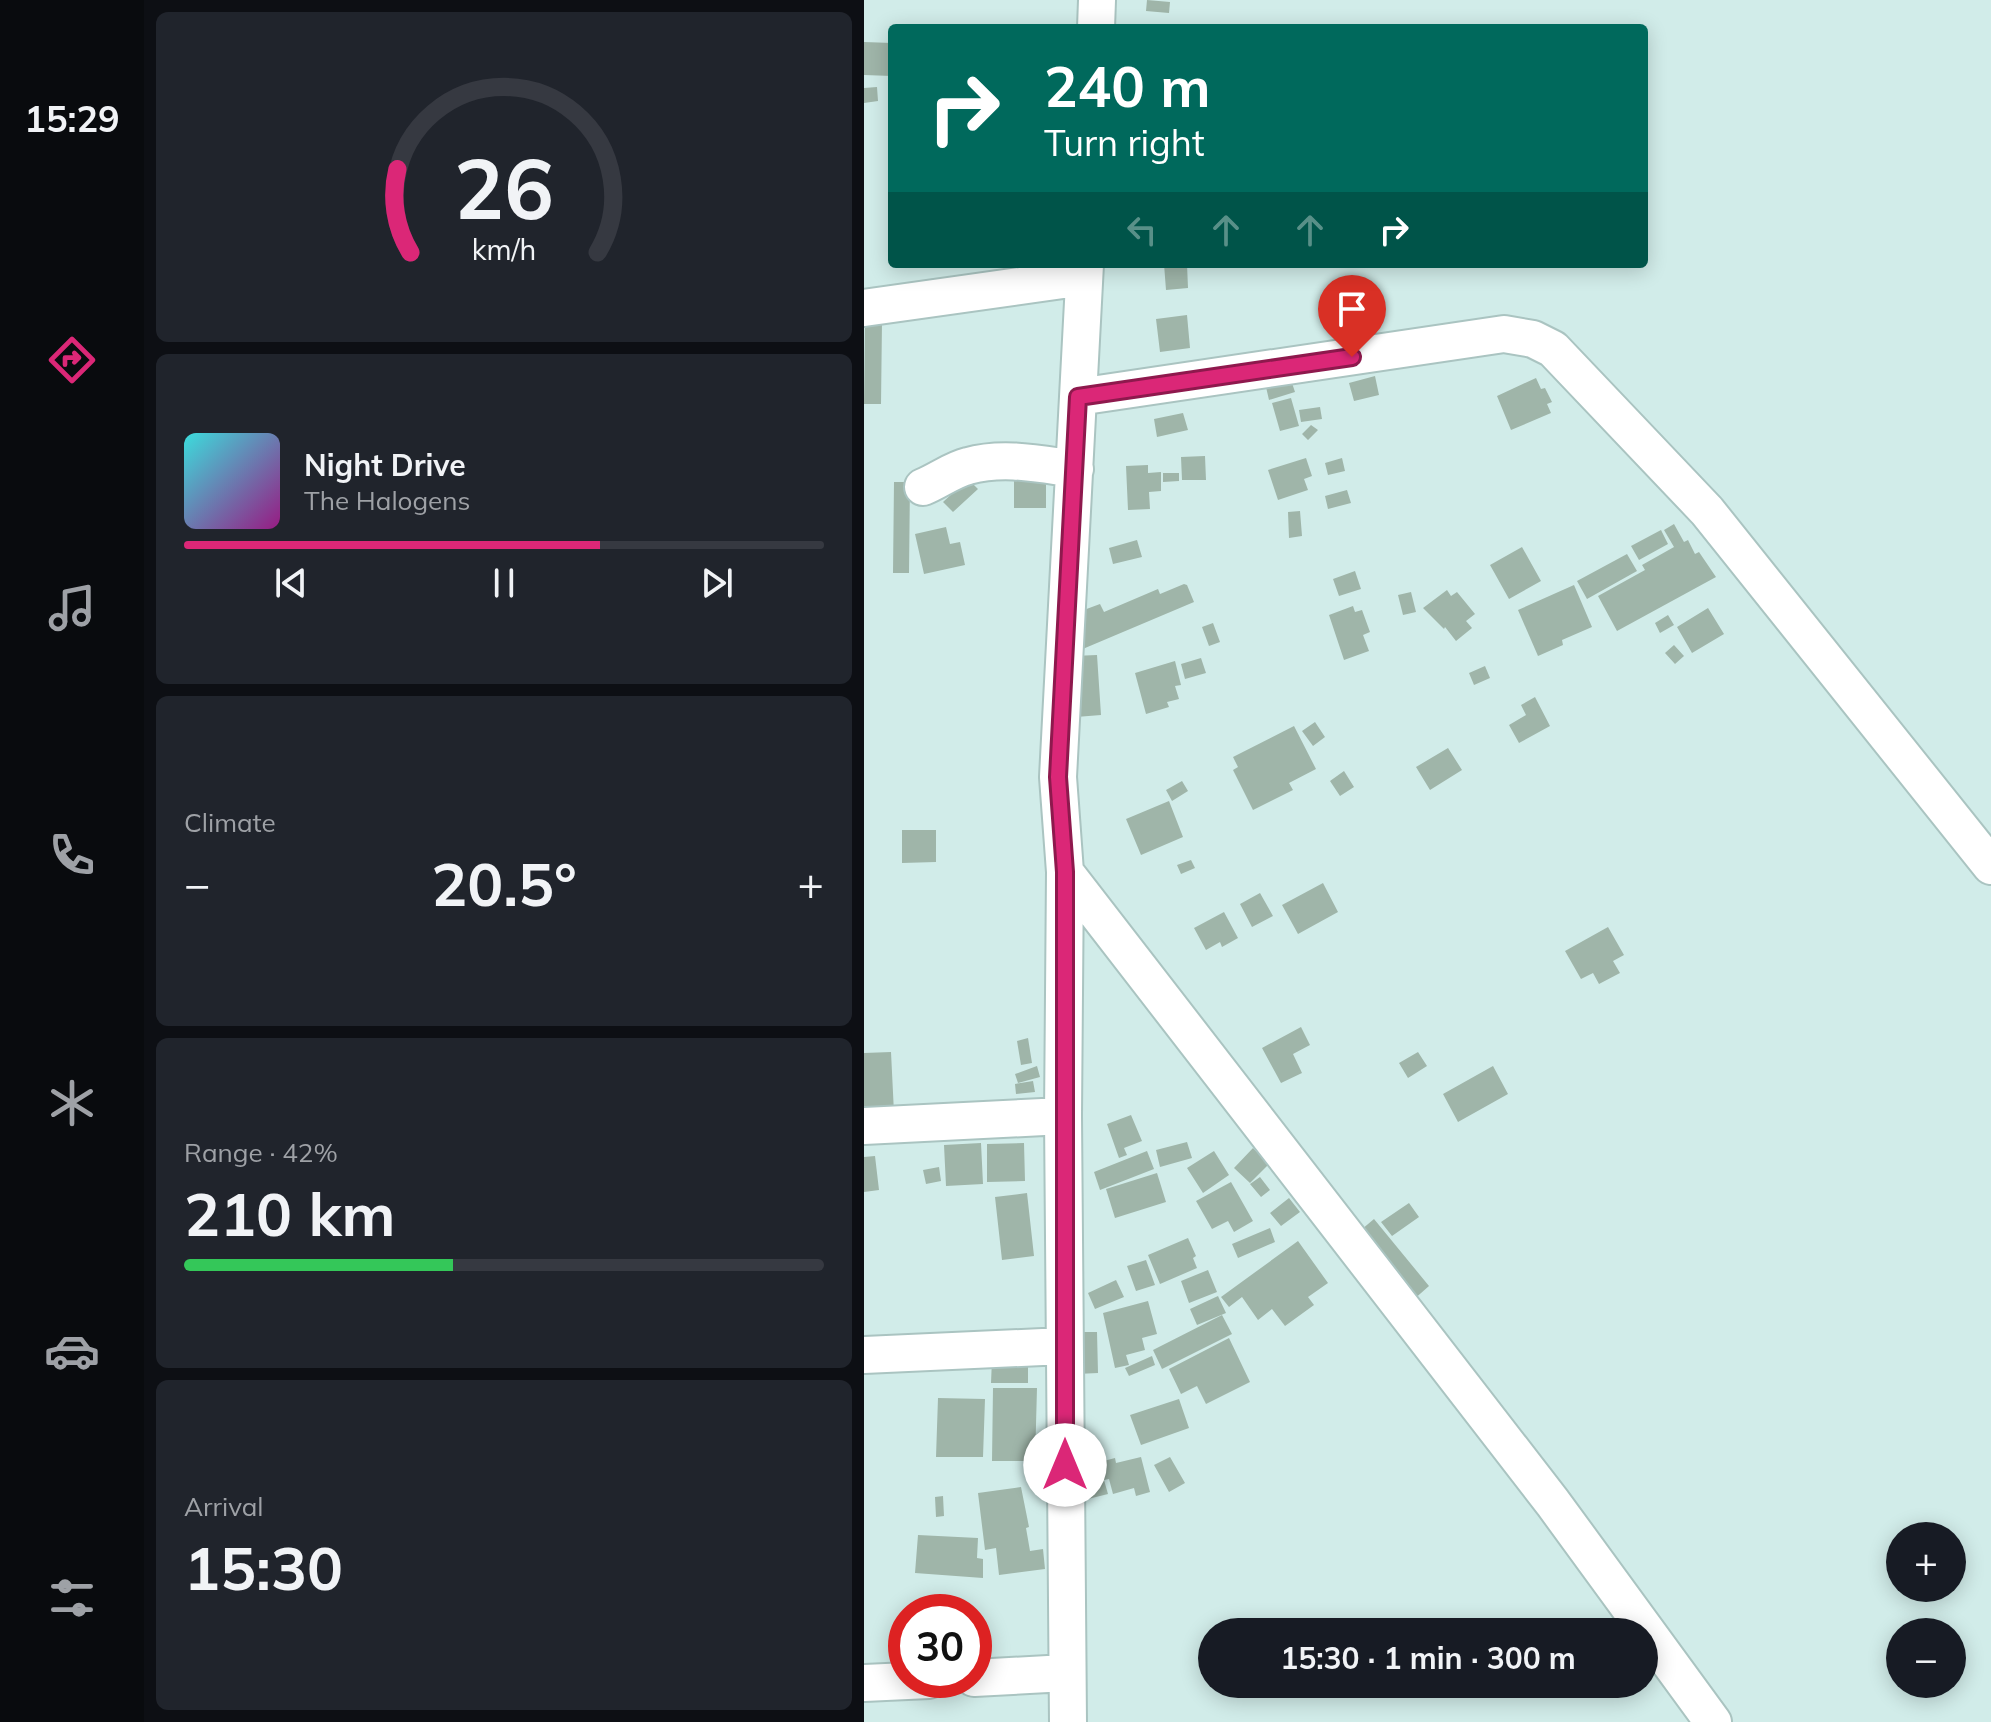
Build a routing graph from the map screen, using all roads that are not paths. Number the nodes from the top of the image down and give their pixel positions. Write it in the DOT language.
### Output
graph roads {
  1 [pos="1097,0"];
  2 [pos="1096,24"];
  3 [pos="1085,270"];
  4 [pos="864,308"];
  5 [pos="1078,397"];
  6 [pos="1075,469"];
  7 [pos="923,487"];
  8 [pos="1991,866"];
  9 [pos="1065,872"];
  10 [pos="1063,1116"];
  11 [pos="864,1126"];
  12 [pos="1064,1346"];
  13 [pos="864,1355"];
  14 [pos="1066,1673"];
  15 [pos="992,1677"];
  16 [pos="888,1682"];
  17 [pos="864,1683"];
  18 [pos="1068,1722"];
  19 [pos="1713,1722"];
  1 -- 2 [label="street"];
  3 -- 4 [label="street"];
  3 -- 5 [label="street"];
  5 -- 6 [label="street"];
  5 -- 8 [label="street"];
  6 -- 7 [label="street"];
  6 -- 9 [label="street"];
  9 -- 10 [label="street"];
  9 -- 19 [label="street"];
  10 -- 11 [label="street"];
  10 -- 12 [label="street"];
  12 -- 13 [label="street"];
  12 -- 14 [label="street"];
  14 -- 15 [label="street"];
  14 -- 18 [label="street"];
  16 -- 17 [label="street"];
}
